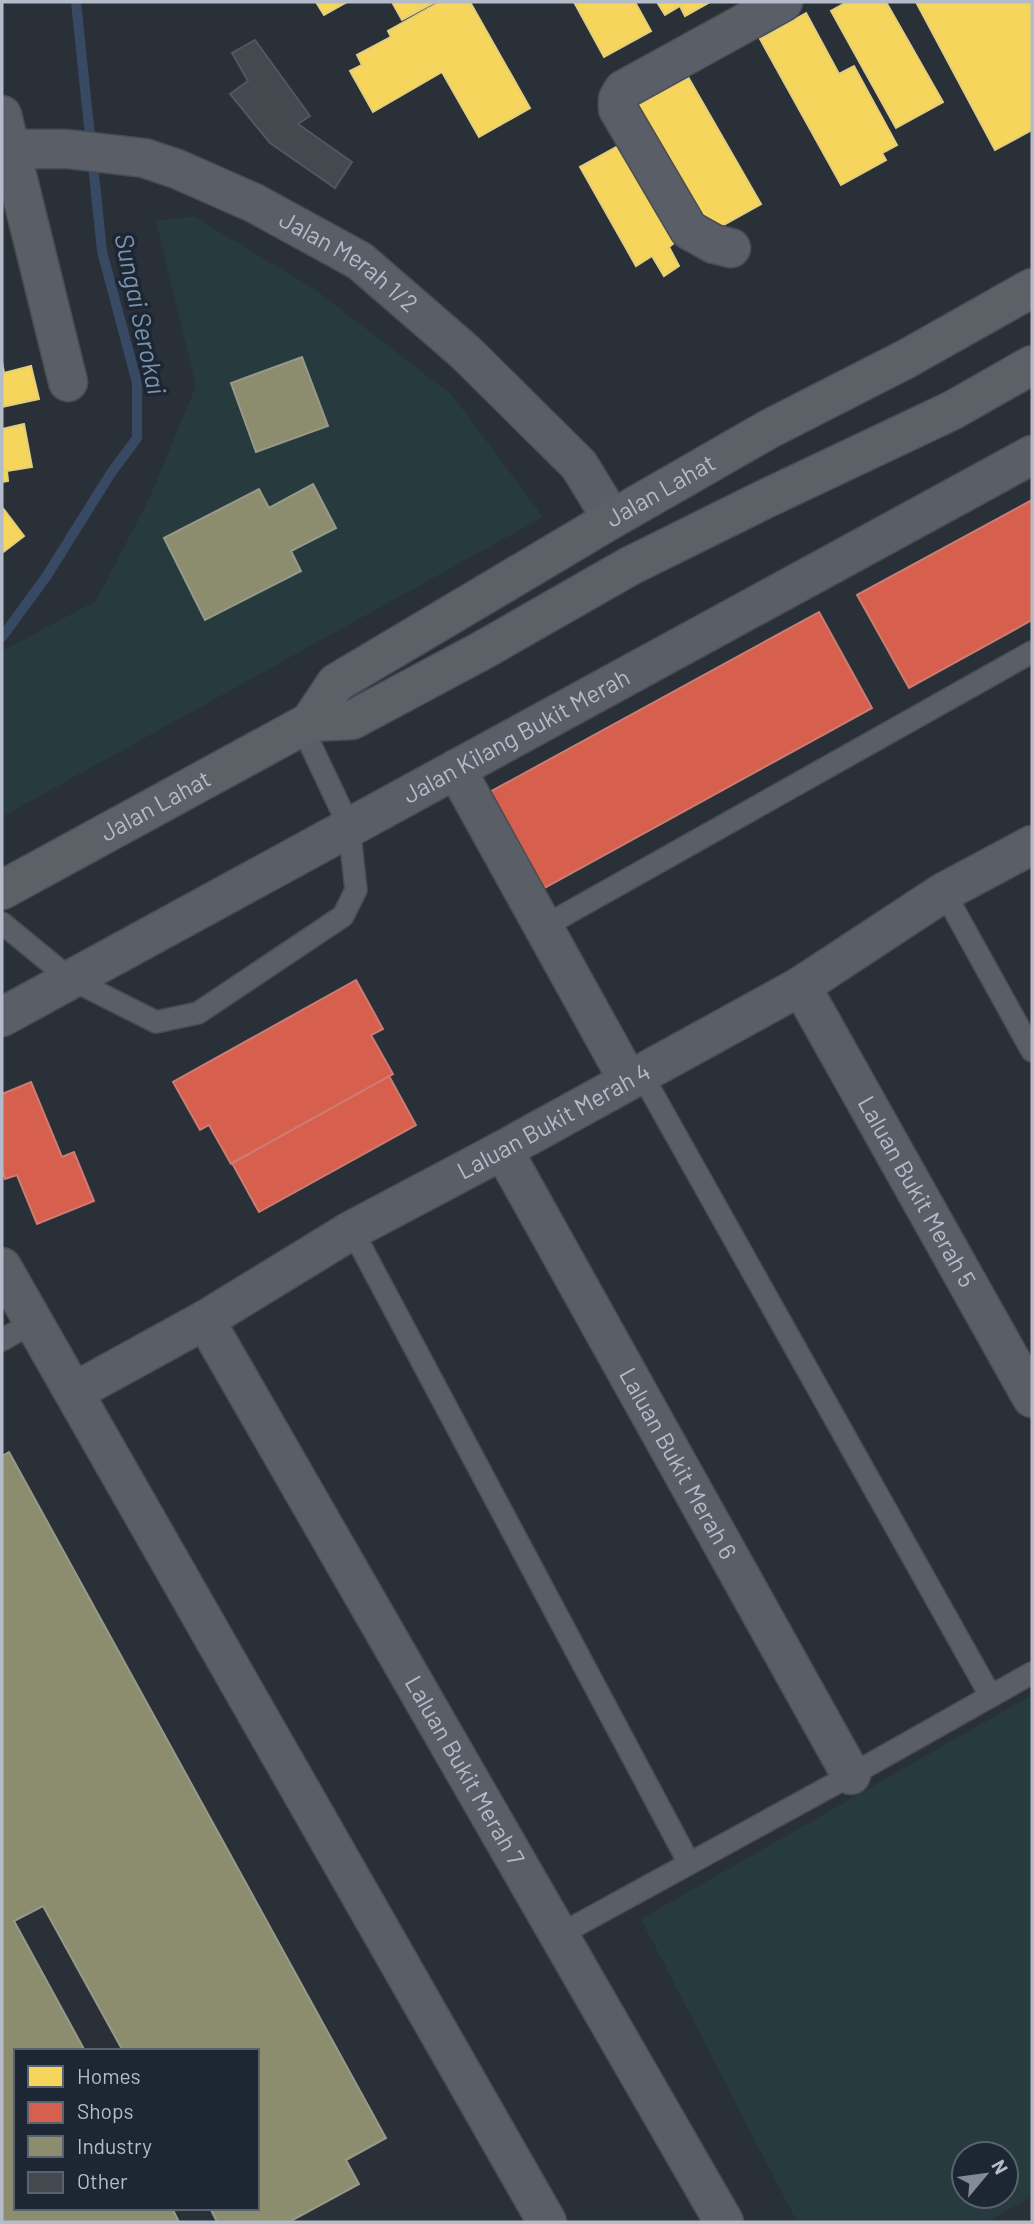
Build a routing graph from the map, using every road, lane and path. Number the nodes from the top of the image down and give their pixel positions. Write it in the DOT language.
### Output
graph roads {
  1 [pos="783,2"];
  2 [pos="4,138"];
  3 [pos="731,248"];
  4 [pos="1032,288"];
  5 [pos="1032,319"];
  6 [pos="906,359"];
  7 [pos="1032,365"];
  8 [pos="68,382"];
  9 [pos="953,410"];
  10 [pos="1032,455"];
  11 [pos="611,519"];
  12 [pos="1032,652"];
  13 [pos="352,720"];
  14 [pos="306,724"];
  15 [pos="456,769"];
  16 [pos="349,827"];
  17 [pos="1032,845"];
  18 [pos="2,890"];
  19 [pos="944,892"];
  20 [pos="2,923"];
  21 [pos="543,927"];
  22 [pos="69,978"];
  23 [pos="801,986"];
  24 [pos="2,1017"];
  25 [pos="1032,1051"];
  26 [pos="635,1077"];
  27 [pos="503,1150"];
  28 [pos="352,1230"];
  29 [pos="2,1267"];
  30 [pos="205,1320"];
  31 [pos="17,1332"];
  32 [pos="74,1392"];
  33 [pos="1032,1398"];
  34 [pos="1032,1673"];
  35 [pos="990,1695"];
  36 [pos="851,1775"];
  37 [pos="689,1863"];
  38 [pos="559,1935"];
  39 [pos="547,2222"];
  40 [pos="724,2222"];
  1 -- 3 [label="street"];
  2 -- 8 [label="street"];
  2 -- 11 [label="street, Jalan Merah 1/2"];
  4 -- 6 [label="main road, Jalan Lahat"];
  5 -- 6 [label="main road"];
  6 -- 11 [label="main road, Jalan Lahat"];
  7 -- 9 [label="main road, Jalan Lahat"];
  9 -- 11 [label="main road"];
  9 -- 13 [label="main road, Jalan Lahat"];
  10 -- 15 [label="street, Jalan Kilang Bukit Merah"];
  11 -- 13 [label="main road"];
  11 -- 14 [label="main road, Jalan Lahat"];
  12 -- 21 [label="lane"];
  13 -- 14 [label="main road, Jalan Lahat"];
  14 -- 16 [label="lane"];
  14 -- 18 [label="main road, Jalan Lahat"];
  15 -- 16 [label="street, Jalan Kilang Bukit Merah"];
  15 -- 21 [label="street"];
  16 -- 22 [label="street, Jalan Kilang Bukit Merah"];
  16 -- 22 [label="lane"];
  17 -- 19 [label="street, Laluan Bukit Merah 4"];
  19 -- 23 [label="street, Laluan Bukit Merah 4"];
  19 -- 25 [label="lane"];
  20 -- 22 [label="lane"];
  21 -- 26 [label="street"];
  22 -- 24 [label="street, Jalan Kilang Bukit Merah"];
  23 -- 26 [label="street, Laluan Bukit Merah 4"];
  23 -- 33 [label="street, Laluan Bukit Merah 5"];
  26 -- 27 [label="street, Laluan Bukit Merah 4"];
  26 -- 35 [label="lane"];
  27 -- 28 [label="street, Laluan Bukit Merah 4"];
  27 -- 36 [label="street, Laluan Bukit Merah 6"];
  28 -- 30 [label="street, Laluan Bukit Merah 4"];
  28 -- 37 [label="lane"];
  29 -- 31 [label="street"];
  30 -- 32 [label="street, Laluan Bukit Merah 4"];
  30 -- 38 [label="street, Laluan Bukit Merah 7"];
  31 -- 32 [label="street"];
  32 -- 39 [label="street"];
  34 -- 35 [label="lane"];
  35 -- 36 [label="lane"];
  36 -- 37 [label="lane"];
  37 -- 38 [label="lane"];
  38 -- 40 [label="street, Laluan Bukit Merah 7"];
}
